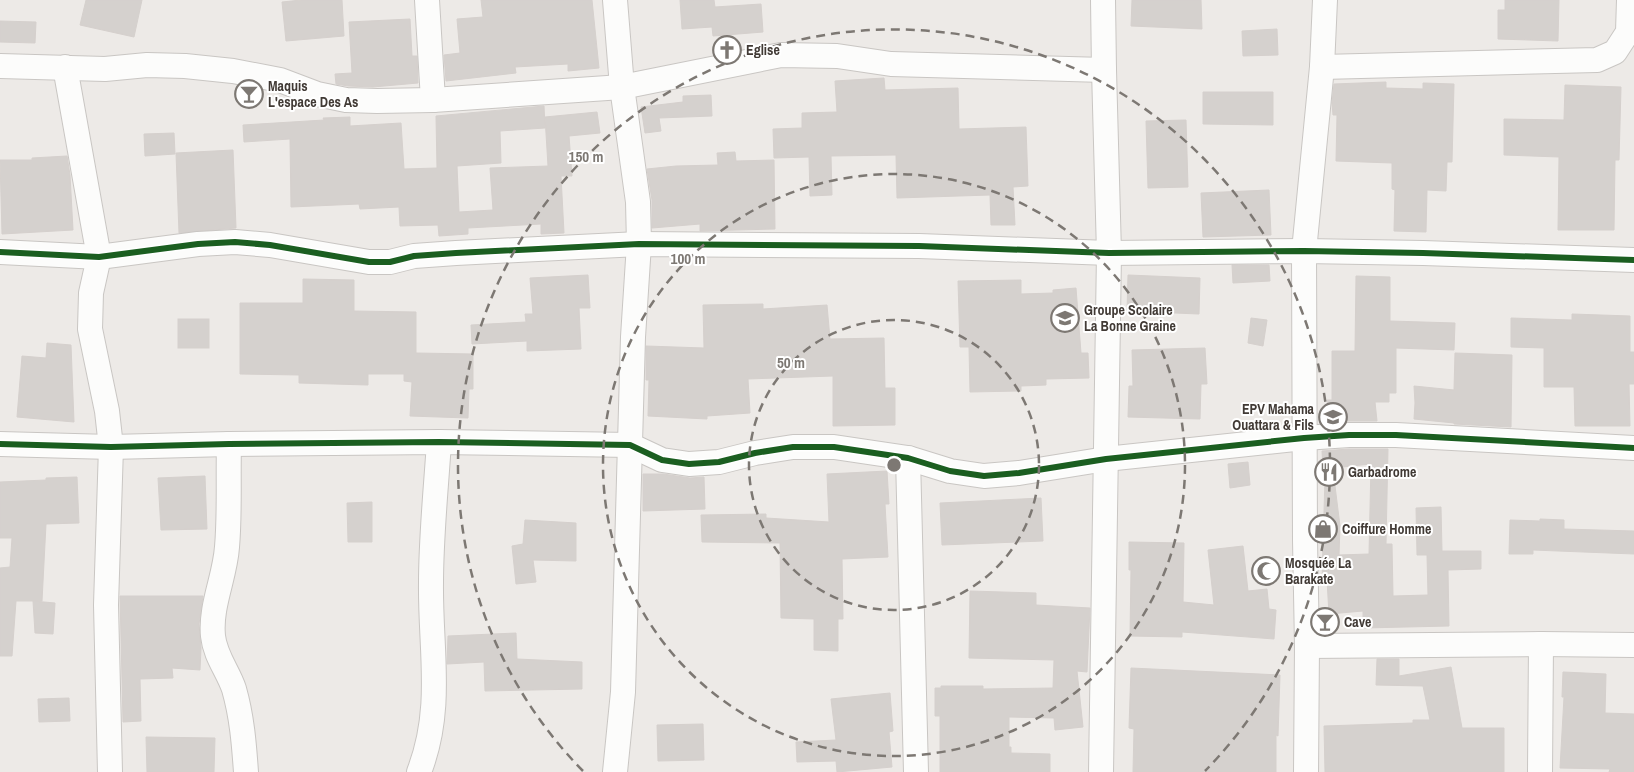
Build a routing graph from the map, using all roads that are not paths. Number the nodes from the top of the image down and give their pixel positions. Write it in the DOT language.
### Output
graph roads {
  1 [pos="427,0"];
  2 [pos="614,0"];
  3 [pos="1104,0"];
  4 [pos="1325,0"];
  5 [pos="1629,0"];
  6 [pos="0,66"];
  7 [pos="65,67"];
  8 [pos="1322,67"];
  9 [pos="1104,70"];
  10 [pos="622,87"];
  11 [pos="433,100"];
  12 [pos="639,244"];
  13 [pos="1304,251"];
  14 [pos="0,252"];
  15 [pos="1109,253"];
  16 [pos="99,257"];
  17 [pos="1634,260"];
  18 [pos="1304,438"];
  19 [pos="439,442"];
  20 [pos="0,444"];
  21 [pos="229,444"];
  22 [pos="630,445"];
  23 [pos="111,447"];
  24 [pos="1634,448"];
  25 [pos="908,458"];
  26 [pos="1106,459"];
  27 [pos="1541,644"];
  28 [pos="1634,645"];
  29 [pos="1307,646"];
  30 [pos="110,772"];
  31 [pos="246,772"];
  32 [pos="419,772"];
  33 [pos="615,772"];
  34 [pos="916,772"];
  35 [pos="1101,772"];
  36 [pos="1306,772"];
  37 [pos="1540,772"];
  1 -- 11 [label="street"];
  2 -- 10 [label="street"];
  3 -- 9 [label="street"];
  4 -- 8 [label="street"];
  5 -- 8 [label="street"];
  6 -- 7 [label="street"];
  7 -- 11 [label="street"];
  7 -- 16 [label="street"];
  8 -- 13 [label="street"];
  9 -- 10 [label="street"];
  9 -- 15 [label="street"];
  10 -- 11 [label="street"];
  10 -- 12 [label="street"];
  12 -- 15 [label="street"];
  12 -- 16 [label="street"];
  12 -- 22 [label="street"];
  13 -- 15 [label="street"];
  13 -- 17 [label="street"];
  13 -- 18 [label="street"];
  14 -- 16 [label="street"];
  15 -- 26 [label="street"];
  16 -- 23 [label="street"];
  18 -- 24 [label="street"];
  18 -- 26 [label="street"];
  18 -- 29 [label="street"];
  19 -- 21 [label="street"];
  19 -- 22 [label="street"];
  19 -- 32 [label="street"];
  20 -- 23 [label="street"];
  21 -- 23 [label="street"];
  21 -- 31 [label="street"];
  22 -- 25 [label="street"];
  22 -- 33 [label="street"];
  23 -- 30 [label="street"];
  25 -- 26 [label="street"];
  25 -- 34 [label="street"];
  26 -- 35 [label="street"];
  27 -- 28 [label="street"];
  27 -- 29 [label="street"];
  27 -- 37 [label="street"];
  29 -- 36 [label="street"];
}
